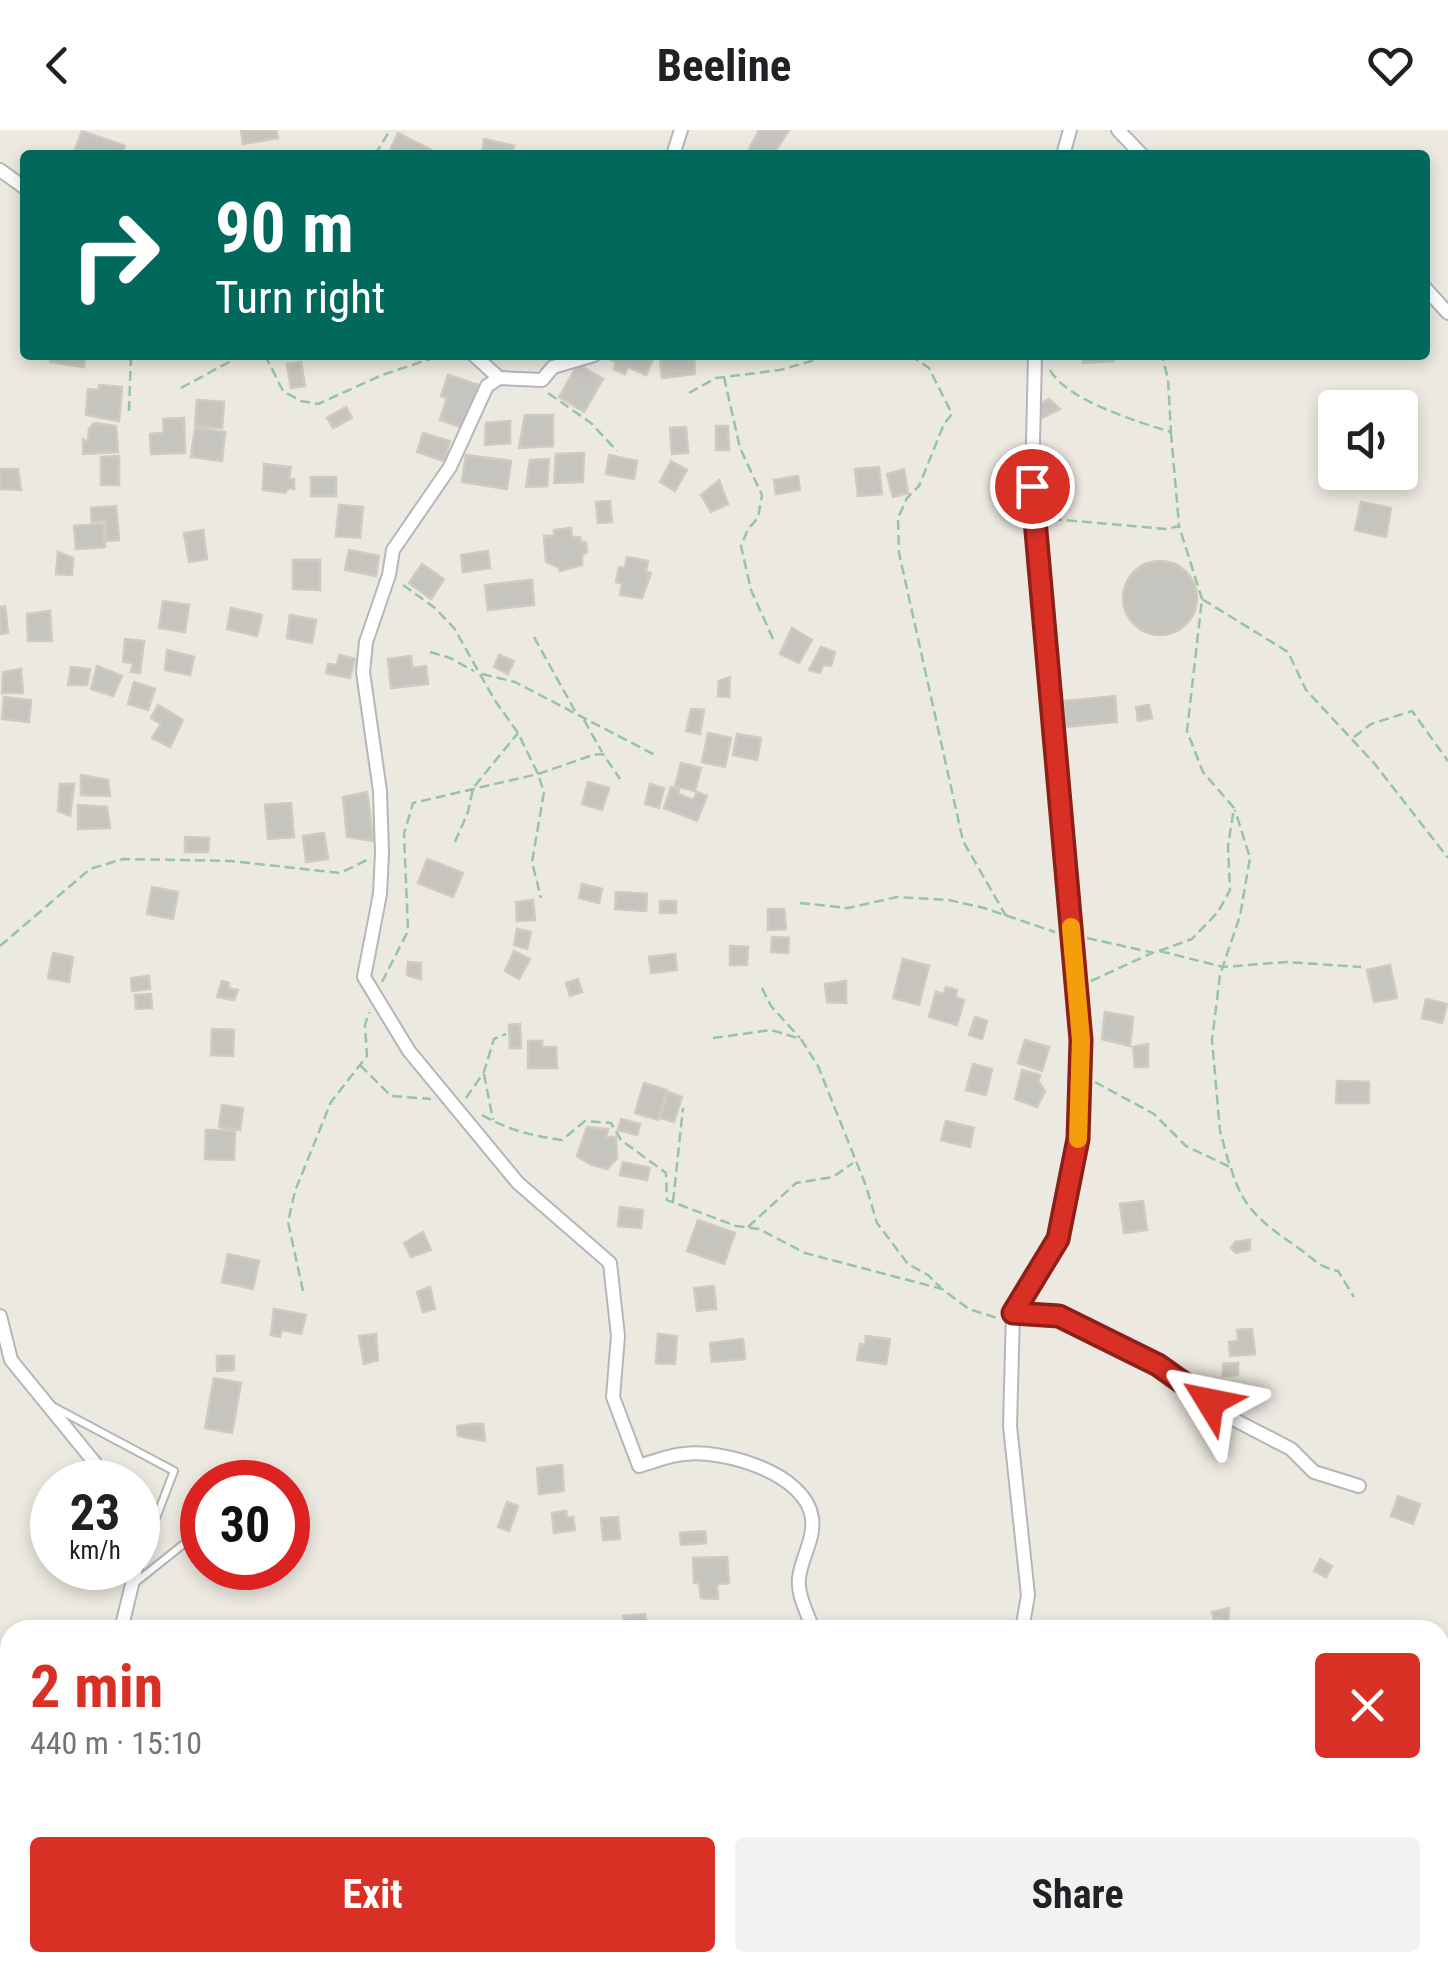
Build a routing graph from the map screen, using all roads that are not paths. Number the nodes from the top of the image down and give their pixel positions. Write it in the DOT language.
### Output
graph roads {
  1 [pos="1118,130"];
  2 [pos="1137,150"];
  3 [pos="1430,293"];
  4 [pos="1448,313"];
  5 [pos="479,360"];
  6 [pos="577,360"];
  7 [pos="1035,360"];
  8 [pos="499,378"];
  9 [pos="1013,1313"];
  10 [pos="0,1316"];
  11 [pos="48,1404"];
  12 [pos="92,1460"];
  13 [pos="153,1460"];
  14 [pos="160,1464"];
  15 [pos="1359,1486"];
  16 [pos="160,1506"];
  17 [pos="180,1548"];
  18 [pos="160,1563"];
  19 [pos="130,1590"];
  20 [pos="122,1620"];
  21 [pos="809,1620"];
  22 [pos="1024,1620"];
  1 -- 2 [label="street"];
  3 -- 4 [label="street"];
  5 -- 8 [label="street"];
  6 -- 8 [label="street"];
  7 -- 9 [label="street"];
  8 -- 21 [label="street"];
  9 -- 15 [label="street"];
  9 -- 22 [label="street"];
  10 -- 11 [label="street"];
  11 -- 12 [label="street"];
  11 -- 13 [label="lane"];
  14 -- 16 [label="lane"];
  17 -- 18 [label="lane"];
  19 -- 20 [label="street"];
}
